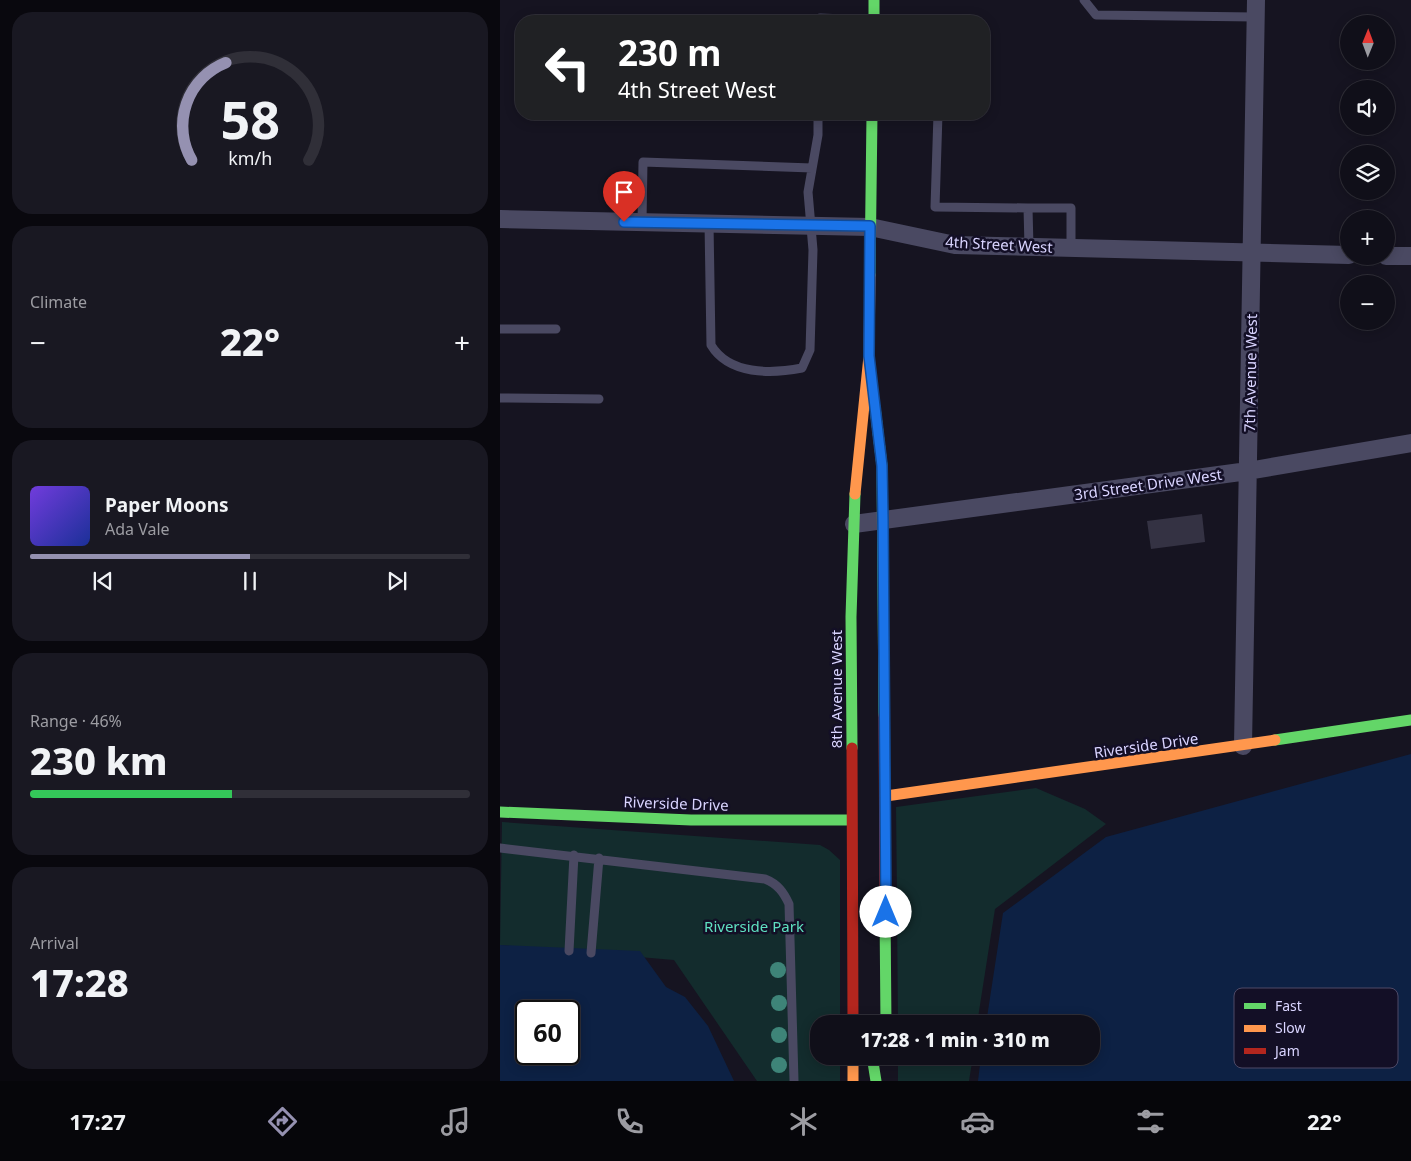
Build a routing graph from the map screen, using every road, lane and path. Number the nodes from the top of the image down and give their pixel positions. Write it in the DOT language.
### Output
graph roads {
  1 [pos="874,0"];
  2 [pos="1084,0"];
  3 [pos="1256,8"];
  4 [pos="874,15"];
  5 [pos="817,120"];
  6 [pos="872,120"];
  7 [pos="938,120"];
  8 [pos="812,168"];
  9 [pos="1028,208"];
  10 [pos="500,219"];
  11 [pos="642,222"];
  12 [pos="709,223"];
  13 [pos="811,226"];
  14 [pos="870,226"];
  15 [pos="1029,247"];
  16 [pos="1071,248"];
  17 [pos="1252,253"];
  18 [pos="1340,255"];
  19 [pos="1395,256"];
  20 [pos="1411,256"];
  21 [pos="500,329"];
  22 [pos="556,329"];
  23 [pos="869,356"];
  24 [pos="500,398"];
  25 [pos="599,399"];
  26 [pos="1411,443"];
  27 [pos="1248,471"];
  28 [pos="883,520"];
  29 [pos="854,524"];
  30 [pos="851,617"];
  31 [pos="863,673"];
  32 [pos="1411,720"];
  33 [pos="1243,746"];
  34 [pos="872,785"];
  35 [pos="886,796"];
  36 [pos="500,812"];
  37 [pos="852,820"];
  38 [pos="865,835"];
  39 [pos="500,848"];
  40 [pos="574,855"];
  41 [pos="599,858"];
  42 [pos="569,951"];
  43 [pos="590,953"];
  44 [pos="853,1015"];
  45 [pos="886,1015"];
  46 [pos="853,1065"];
  47 [pos="873,1065"];
  48 [pos="794,1081"];
  49 [pos="854,1081"];
  50 [pos="876,1081"];
  1 -- 4 [label="main road"];
  2 -- 3 [label="lane"];
  3 -- 17 [label="street, 7th Avenue West"];
  5 -- 8 [label="lane"];
  6 -- 14 [label="main road, 8th Avenue West"];
  7 -- 9 [label="lane"];
  8 -- 11 [label="lane"];
  8 -- 13 [label="lane"];
  9 -- 15 [label="lane"];
  9 -- 16 [label="lane"];
  10 -- 11 [label="street, 4th Street West"];
  11 -- 12 [label="street, 4th Street West"];
  12 -- 13 [label="street, 4th Street West"];
  12 -- 13 [label="lane"];
  13 -- 14 [label="street, 4th Street West"];
  14 -- 15 [label="street, 4th Street West"];
  14 -- 23 [label="main road, 8th Avenue West"];
  15 -- 16 [label="street, 4th Street West"];
  16 -- 17 [label="street, 4th Street West"];
  17 -- 18 [label="street, 4th Street West"];
  17 -- 27 [label="street, 7th Avenue West"];
  19 -- 20 [label="street"];
  21 -- 22 [label="lane"];
  23 -- 28 [label="main road, 8th Avenue West"];
  23 -- 29 [label="main road, 8th Avenue West"];
  24 -- 25 [label="lane"];
  26 -- 27 [label="street, 3rd Street Drive West"];
  27 -- 28 [label="street, 3rd Street Drive West"];
  27 -- 33 [label="street, 7th Avenue West"];
  28 -- 29 [label="street, 3rd Street Drive West"];
  28 -- 35 [label="main road, 8th Avenue West"];
  29 -- 30 [label="main road, 8th Avenue West"];
  30 -- 31 [label="main road"];
  30 -- 37 [label="main road, 8th Avenue West"];
  32 -- 33 [label="main road, Riverside Drive"];
  33 -- 35 [label="main road, Riverside Drive"];
  34 -- 35 [label="main road"];
  35 -- 45 [label="main road, 8th Avenue West"];
  36 -- 37 [label="main road, Riverside Drive"];
  37 -- 38 [label="main road"];
  37 -- 44 [label="main road, 8th Avenue West"];
  39 -- 40 [label="lane"];
  40 -- 41 [label="lane"];
  40 -- 42 [label="lane"];
  41 -- 43 [label="lane"];
  41 -- 48 [label="lane"];
  46 -- 49 [label="main road"];
  47 -- 50 [label="main road"];
}
